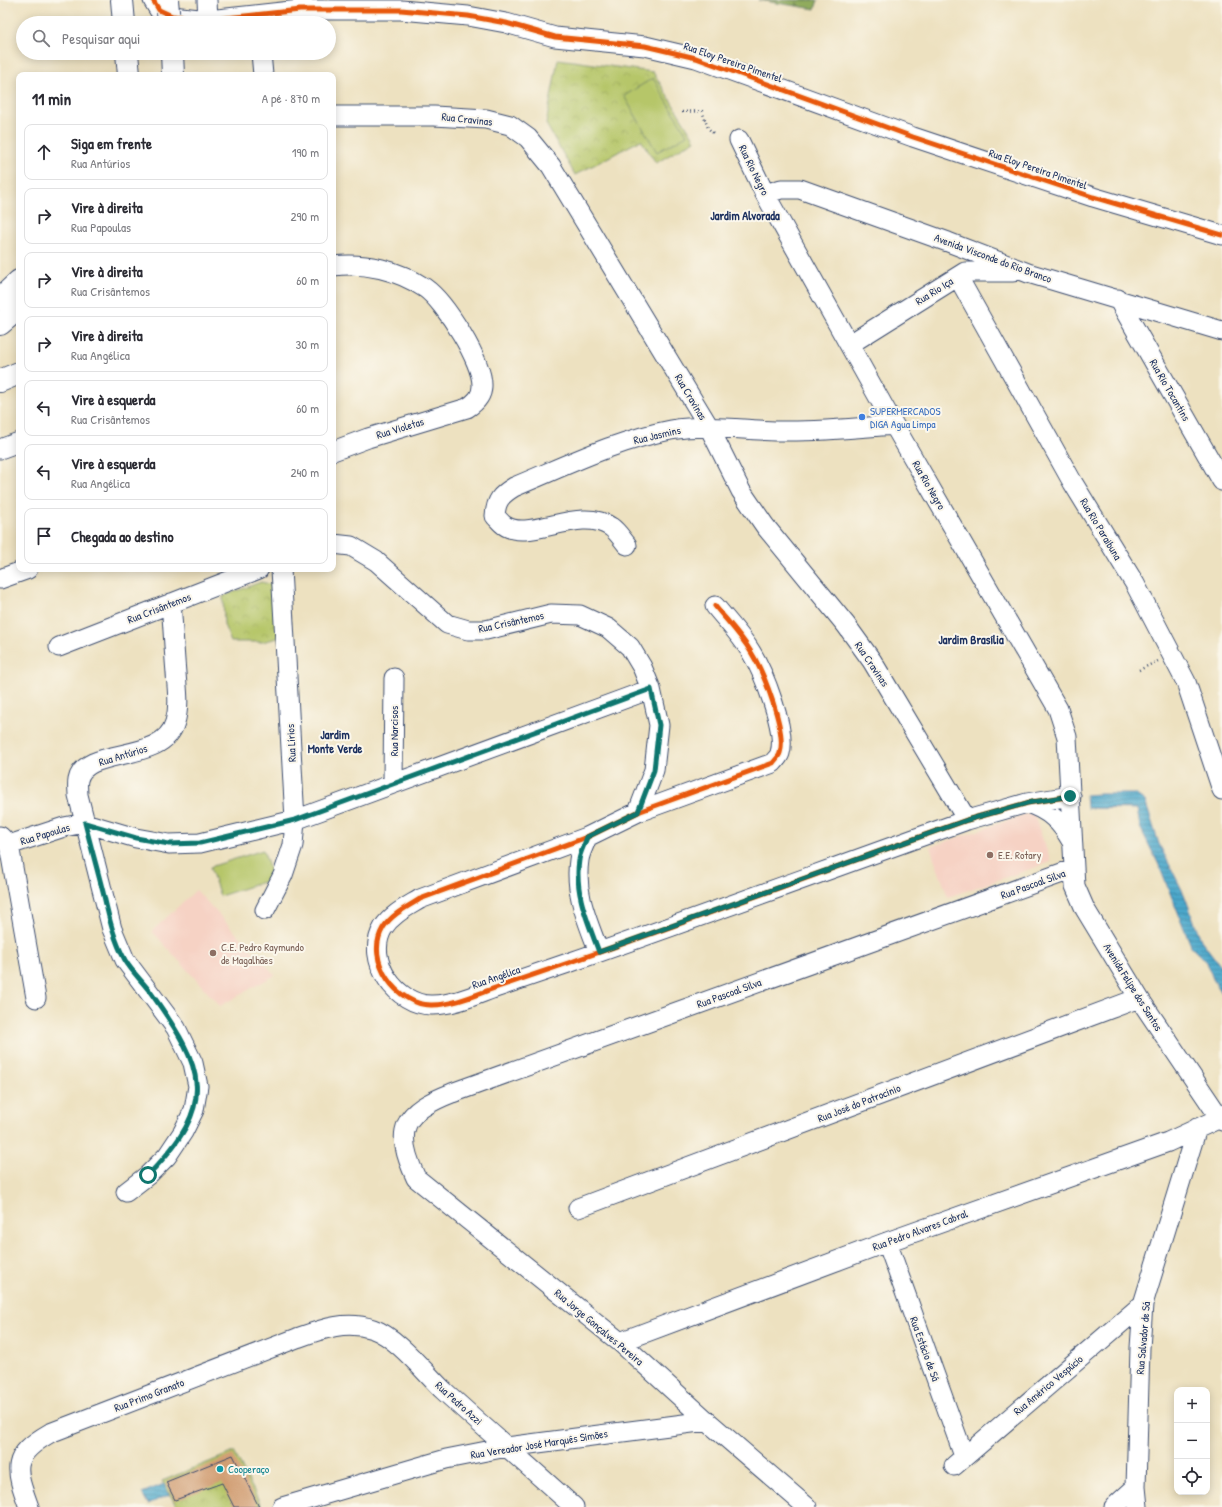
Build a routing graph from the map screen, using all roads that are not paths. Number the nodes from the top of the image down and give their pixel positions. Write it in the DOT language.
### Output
graph roads {
  1 [pos="122,0"];
  2 [pos="153,0"];
  3 [pos="167,0"];
  4 [pos="182,0"];
  5 [pos="207,0"];
  6 [pos="300,5"];
  7 [pos="123,16"];
  8 [pos="168,16"];
  9 [pos="172,16"];
  10 [pos="183,16"];
  11 [pos="208,16"];
  12 [pos="268,16"];
  13 [pos="128,60"];
  14 [pos="261,60"];
  15 [pos="129,72"];
  16 [pos="263,72"];
  17 [pos="336,116"];
  18 [pos="739,140"];
  19 [pos="765,194"];
  20 [pos="1222,235"];
  21 [pos="948,242"];
  22 [pos="336,266"];
  23 [pos="1028,273"];
  24 [pos="961,274"];
  25 [pos="16,284"];
  26 [pos="0,299"];
  27 [pos="1118,299"];
  28 [pos="16,311"];
  29 [pos="0,324"];
  30 [pos="1222,331"];
  31 [pos="850,344"];
  32 [pos="16,374"];
  33 [pos="16,378"];
  34 [pos="0,382"];
  35 [pos="894,425"];
  36 [pos="709,427"];
  37 [pos="16,443"];
  38 [pos="0,450"];
  39 [pos="336,450"];
  40 [pos="1222,481"];
  41 [pos="336,544"];
  42 [pos="627,545"];
  43 [pos="20,572"];
  44 [pos="251,572"];
  45 [pos="281,572"];
  46 [pos="0,579"];
  47 [pos="171,603"];
  48 [pos="715,606"];
  49 [pos="59,647"];
  50 [pos="394,678"];
  51 [pos="651,689"];
  52 [pos="393,783"];
  53 [pos="1222,790"];
  54 [pos="1070,796"];
  55 [pos="1027,803"];
  56 [pos="638,812"];
  57 [pos="295,820"];
  58 [pos="967,820"];
  59 [pos="85,823"];
  60 [pos="587,837"];
  61 [pos="4,841"];
  62 [pos="1072,842"];
  63 [pos="1073,869"];
  64 [pos="265,910"];
  65 [pos="599,952"];
  66 [pos="36,998"];
  67 [pos="1139,998"];
  68 [pos="1221,1119"];
  69 [pos="1197,1128"];
  70 [pos="403,1140"];
  71 [pos="126,1192"];
  72 [pos="578,1208"];
  73 [pos="887,1242"];
  74 [pos="1143,1304"];
  75 [pos="333,1326"];
  76 [pos="620,1342"];
  77 [pos="707,1421"];
  78 [pos="507,1447"];
  79 [pos="959,1461"];
  80 [pos="1136,1487"];
  81 [pos="29,1507"];
  82 [pos="282,1507"];
  83 [pos="574,1507"];
  84 [pos="807,1507"];
  85 [pos="1114,1507"];
  86 [pos="1138,1507"];
  1 -- 7 [label="main road"];
  2 -- 9 [label="street, Rua Eloy Pereira Pimentel"];
  3 -- 8 [label="main road, bridge"];
  4 -- 10 [label="main road"];
  5 -- 11 [label="street"];
  6 -- 12 [label="street, Rua Eloy Pereira Pimentel"];
  6 -- 20 [label="street, Rua Eloy Pereira Pimentel"];
  13 -- 15 [label="main road"];
  14 -- 16 [label="street"];
  17 -- 36 [label="street, Rua Cravinas"];
  18 -- 19 [label="street, Rua Rio Negro"];
  19 -- 21 [label="street, Avenida Visconde do Rio Branco"];
  19 -- 31 [label="street, Rua Rio Negro"];
  21 -- 23 [label="street, Avenida Visconde do Rio Branco"];
  21 -- 24 [label="street"];
  22 -- 39 [label="street, Rua Violetas"];
  23 -- 24 [label="street, Rua Rio Iça"];
  23 -- 27 [label="street, Avenida Visconde do Rio Branco"];
  24 -- 31 [label="street, Rua Rio Iça"];
  24 -- 53 [label="street, Rua Rio Paraibuna"];
  25 -- 26 [label="main road"];
  27 -- 30 [label="street, Avenida Visconde do Rio Branco"];
  27 -- 40 [label="street, Rua Rio Tocantins"];
  28 -- 29 [label="main road"];
  31 -- 35 [label="street, Rua Rio Negro"];
  32 -- 34 [label="main road"];
  33 -- 34 [label="street"];
  35 -- 36 [label="street, Rua Jasmins"];
  35 -- 54 [label="street, Rua Rio Negro"];
  36 -- 42 [label="street, Rua Jasmins"];
  36 -- 58 [label="street, Rua Cravinas"];
  37 -- 38 [label="street"];
  41 -- 51 [label="street, Rua Crisântemos"];
  43 -- 46 [label="street"];
  44 -- 47 [label="street, Rua Crisântemos"];
  45 -- 57 [label="street, Rua Lírios"];
  47 -- 49 [label="street, Rua Crisântemos"];
  47 -- 59 [label="street, Rua Antúrios"];
  48 -- 56 [label="street, Rua Angélica"];
  50 -- 52 [label="street, Rua Narcisos"];
  51 -- 52 [label="street, Rua Papoulas"];
  51 -- 56 [label="street, Rua Crisântemos"];
  52 -- 57 [label="street, Rua Papoulas"];
  54 -- 55 [label="street, Rua Angélica"];
  54 -- 62 [label="street, Rua Rio Negro"];
  55 -- 58 [label="street, Rua Angélica"];
  55 -- 62 [label="street"];
  56 -- 60 [label="street, Rua Angélica"];
  57 -- 59 [label="street, Rua Papoulas"];
  57 -- 64 [label="street, Rua Lírios"];
  58 -- 65 [label="street, Rua Angélica"];
  59 -- 61 [label="street, Rua Papoulas"];
  59 -- 71 [label="street, Rua Antúrios"];
  60 -- 65 [label="street"];
  60 -- 65 [label="street, Rua Angélica"];
  61 -- 66 [label="street"];
  62 -- 63 [label="street, Avenida Felipe dos Santos"];
  63 -- 67 [label="street, Avenida Felipe dos Santos"];
  63 -- 70 [label="street, Rua Pascoal Silva"];
  67 -- 68 [label="street, Avenida Felipe dos Santos"];
  67 -- 72 [label="street, Rua José do Patrocínio"];
  68 -- 69 [label="street, Rua Pedro Alvares Cabral"];
  69 -- 73 [label="street, Rua Pedro Alvares Cabral"];
  69 -- 74 [label="street, Rua Salvador de Sá"];
  70 -- 76 [label="street, Rua Jorge Gonçalves Pereira"];
  73 -- 76 [label="street, Rua Pedro Alvares Cabral"];
  73 -- 79 [label="street, Rua Estácio de Sá"];
  74 -- 79 [label="street, Rua Américo Vespúcio"];
  74 -- 80 [label="street, Rua Salvador de Sá"];
  75 -- 78 [label="street, Rua Pedro Azzi"];
  75 -- 81 [label="street, Rua Primo Granato"];
  76 -- 77 [label="street, Rua Jorge Gonçalves Pereira"];
  77 -- 78 [label="street, Rua Vereador José Marquês Simões"];
  77 -- 84 [label="street, Rua Jorge Gonçalves Pereira"];
  78 -- 82 [label="street, Rua Vereador José Marquês Simões"];
  78 -- 83 [label="street, Rua Pedro Azzi"];
  80 -- 85 [label="street"];
  80 -- 86 [label="street, Rua Salvador de Sá"];
}
